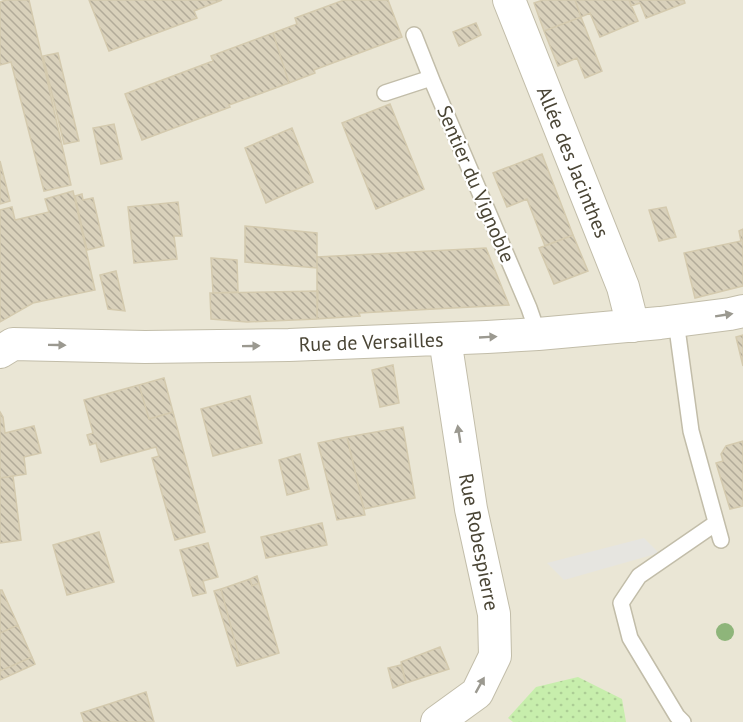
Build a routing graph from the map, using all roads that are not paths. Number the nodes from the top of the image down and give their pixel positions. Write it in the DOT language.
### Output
graph roads {
  1 [pos="509,0"];
  2 [pos="414,34"];
  3 [pos="431,78"];
  4 [pos="385,93"];
  5 [pos="743,311"];
  6 [pos="676,321"];
  7 [pos="633,326"];
  8 [pos="538,334"];
  9 [pos="445,339"];
  10 [pos="0,352"];
  11 [pos="716,523"];
  12 [pos="721,540"];
  13 [pos="436,722"];
  14 [pos="683,722"];
  1 -- 7 [label="street, Allée des Jacinthes"];
  2 -- 3 [label="lane, Sentier du Vignoble"];
  3 -- 4 [label="lane"];
  3 -- 8 [label="lane, Sentier du Vignoble"];
  6 -- 5 [label="street, Rue de Versailles, one-way"];
  6 -- 7 [label="street, Rue de Versailles"];
  6 -- 11 [label="lane"];
  7 -- 8 [label="street, Rue de Versailles"];
  9 -- 8 [label="street, Rue de Versailles, one-way"];
  10 -- 9 [label="street, Rue de Versailles, one-way"];
  13 -- 9 [label="street, Rue Robespierre, one-way"];
  11 -- 12 [label="lane"];
  11 -- 14 [label="lane"];
}
